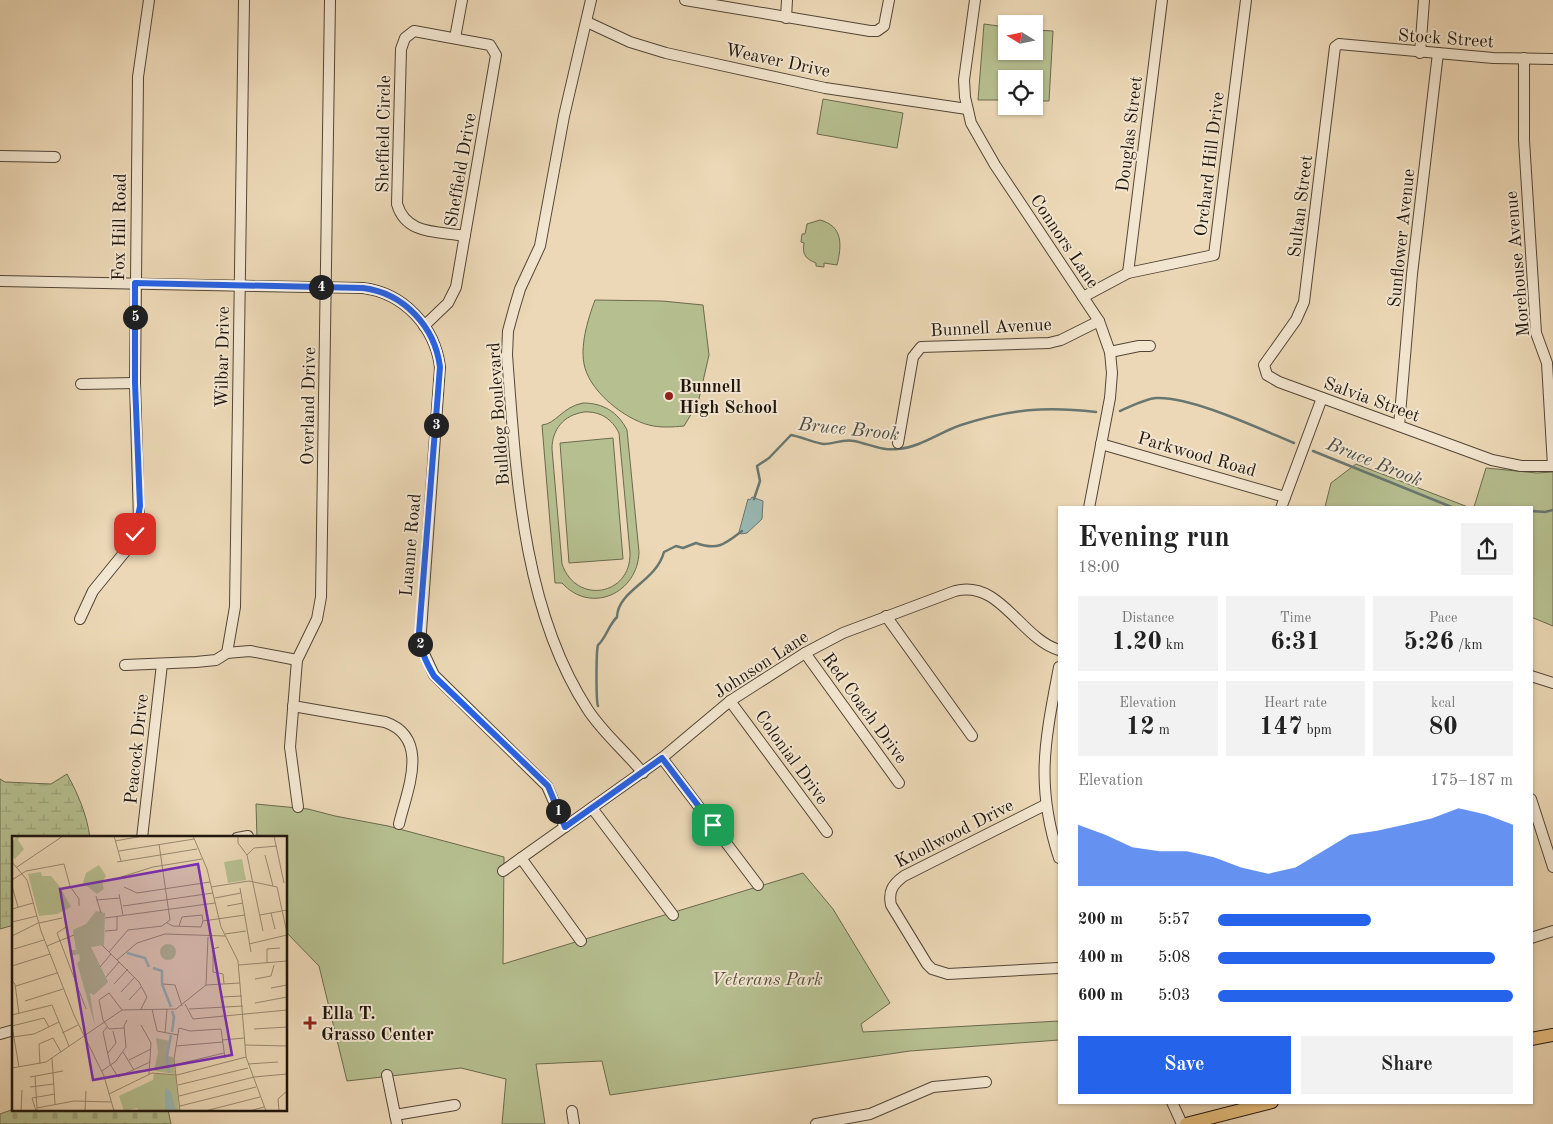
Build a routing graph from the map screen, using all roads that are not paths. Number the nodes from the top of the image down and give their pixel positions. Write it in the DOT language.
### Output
graph roads {
  1 [pos="150,0"];
  2 [pos="244,0"];
  3 [pos="330,0"];
  4 [pos="462,0"];
  5 [pos="591,0"];
  6 [pos="685,0"];
  7 [pos="787,0"];
  8 [pos="889,0"];
  9 [pos="975,0"];
  10 [pos="1162,0"];
  11 [pos="1246,0"];
  12 [pos="1424,0"];
  13 [pos="786,18"];
  14 [pos="587,22"];
  15 [pos="455,38"];
  16 [pos="1337,45"];
  17 [pos="1420,53"];
  18 [pos="1438,53"];
  19 [pos="1524,58"];
  20 [pos="1553,59"];
  21 [pos="967,109"];
  22 [pos="0,156"];
  23 [pos="55,156"];
  24 [pos="465,236"];
  25 [pos="1128,273"];
  26 [pos="0,281"];
  27 [pos="135,283"];
  28 [pos="240,286"];
  29 [pos="326,287"];
  30 [pos="1083,297"];
  31 [pos="1099,321"];
  32 [pos="424,326"];
  33 [pos="1150,346"];
  34 [pos="1110,352"];
  35 [pos="1267,361"];
  36 [pos="135,383"];
  37 [pos="81,384"];
  38 [pos="1322,398"];
  39 [pos="1399,426"];
  40 [pos="898,443"];
  41 [pos="1101,444"];
  42 [pos="1553,466"];
  43 [pos="1285,497"];
  44 [pos="1089,506"];
  45 [pos="1282,506"];
  46 [pos="886,616"];
  47 [pos="80,618"];
  48 [pos="1058,650"];
  49 [pos="227,653"];
  50 [pos="805,653"];
  51 [pos="297,660"];
  52 [pos="162,664"];
  53 [pos="125,665"];
  54 [pos="1533,677"];
  55 [pos="1057,683"];
  56 [pos="1553,683"];
  57 [pos="730,701"];
  58 [pos="293,706"];
  59 [pos="972,736"];
  60 [pos="662,758"];
  61 [pos="643,773"];
  62 [pos="899,783"];
  63 [pos="1045,805"];
  64 [pos="1533,805"];
  65 [pos="298,807"];
  66 [pos="592,808"];
  67 [pos="398,824"];
  68 [pos="565,827"];
  69 [pos="827,832"];
  70 [pos="142,836"];
  71 [pos="1058,854"];
  72 [pos="521,858"];
  73 [pos="1553,867"];
  74 [pos="503,872"];
  75 [pos="758,885"];
  76 [pos="673,915"];
  77 [pos="1553,931"];
  78 [pos="1533,937"];
  79 [pos="581,941"];
  80 [pos="1058,968"];
  81 [pos="1553,1035"];
  82 [pos="1533,1039"];
  83 [pos="387,1075"];
  84 [pos="986,1082"];
  85 [pos="1173,1104"];
  86 [pos="1264,1104"];
  87 [pos="455,1105"];
  88 [pos="572,1111"];
  89 [pos="871,1119"];
  90 [pos="396,1120"];
  91 [pos="574,1124"];
  92 [pos="816,1124"];
  93 [pos="1182,1124"];
  94 [pos="1186,1124"];
  1 -- 27 [label="street, Fox Hill Road"];
  2 -- 28 [label="street, Wilbar Drive"];
  3 -- 29 [label="street, Overland Drive"];
  4 -- 15 [label="street"];
  5 -- 14 [label="street, Bulldog Boulevard"];
  6 -- 13 [label="street"];
  7 -- 13 [label="street"];
  8 -- 13 [label="street"];
  9 -- 21 [label="street, Connors Lane"];
  10 -- 25 [label="street, Douglas Street"];
  11 -- 25 [label="street, Orchard Hill Drive"];
  12 -- 17 [label="street"];
  14 -- 21 [label="street, Weaver Drive"];
  14 -- 61 [label="street, Bulldog Boulevard"];
  15 -- 24 [label="street, Sheffield Drive"];
  15 -- 24 [label="street, Sheffield Circle"];
  16 -- 17 [label="street, Stock Street"];
  16 -- 35 [label="street, Sultan Street"];
  17 -- 18 [label="street, Stock Street"];
  18 -- 19 [label="street, Stock Street"];
  18 -- 39 [label="street, Sunflower Avenue"];
  19 -- 20 [label="street, Stock Street"];
  19 -- 42 [label="street, Morehouse Avenue"];
  21 -- 30 [label="street, Connors Lane"];
  22 -- 23 [label="street"];
  24 -- 32 [label="street, Sheffield Drive"];
  25 -- 30 [label="street, Orchard Hill Drive"];
  26 -- 27 [label="street, Luanne Road"];
  27 -- 28 [label="street, Luanne Road"];
  27 -- 36 [label="street, Fox Hill Road"];
  28 -- 29 [label="street, Luanne Road"];
  28 -- 49 [label="street, Wilbar Drive"];
  29 -- 32 [label="street, Luanne Road"];
  29 -- 51 [label="street, Overland Drive"];
  30 -- 31 [label="street, Connors Lane"];
  31 -- 34 [label="street, Connors Lane"];
  31 -- 40 [label="street, Bunnell Avenue"];
  32 -- 68 [label="street, Luanne Road"];
  33 -- 34 [label="street"];
  34 -- 41 [label="street, Connors Lane"];
  35 -- 38 [label="street, Salvia Street"];
  36 -- 37 [label="street"];
  36 -- 47 [label="street, Fox Hill Road"];
  38 -- 39 [label="street, Salvia Street"];
  38 -- 43 [label="street"];
  39 -- 42 [label="street, Salvia Street"];
  41 -- 43 [label="street, Parkwood Road"];
  41 -- 44 [label="street, Connors Lane"];
  43 -- 45 [label="street"];
  46 -- 48 [label="street, Johnson Lane"];
  46 -- 50 [label="street, Johnson Lane"];
  46 -- 59 [label="street"];
  49 -- 51 [label="street"];
  49 -- 52 [label="street"];
  50 -- 57 [label="street, Johnson Lane"];
  50 -- 62 [label="street, Red Coach Drive"];
  51 -- 58 [label="street, Overland Drive"];
  52 -- 53 [label="street"];
  52 -- 70 [label="street, Peacock Drive"];
  54 -- 56 [label="street"];
  55 -- 63 [label="street"];
  57 -- 60 [label="street, Johnson Lane"];
  57 -- 69 [label="street, Colonial Drive"];
  58 -- 65 [label="street, Overland Drive"];
  58 -- 67 [label="street"];
  60 -- 61 [label="street, Johnson Lane"];
  60 -- 75 [label="street"];
  61 -- 66 [label="street, Johnson Lane"];
  63 -- 71 [label="street"];
  63 -- 80 [label="street, Knollwood Drive"];
  64 -- 73 [label="street"];
  66 -- 68 [label="street, Johnson Lane"];
  66 -- 76 [label="street"];
  68 -- 72 [label="street, Johnson Lane"];
  72 -- 74 [label="street, Johnson Lane"];
  72 -- 79 [label="street"];
  77 -- 78 [label="street"];
  81 -- 82 [label="main road"];
  83 -- 90 [label="street"];
  84 -- 89 [label="street"];
  85 -- 93 [label="street"];
  86 -- 94 [label="main road"];
  87 -- 90 [label="street"];
  88 -- 91 [label="street"];
  89 -- 92 [label="street"];
}
